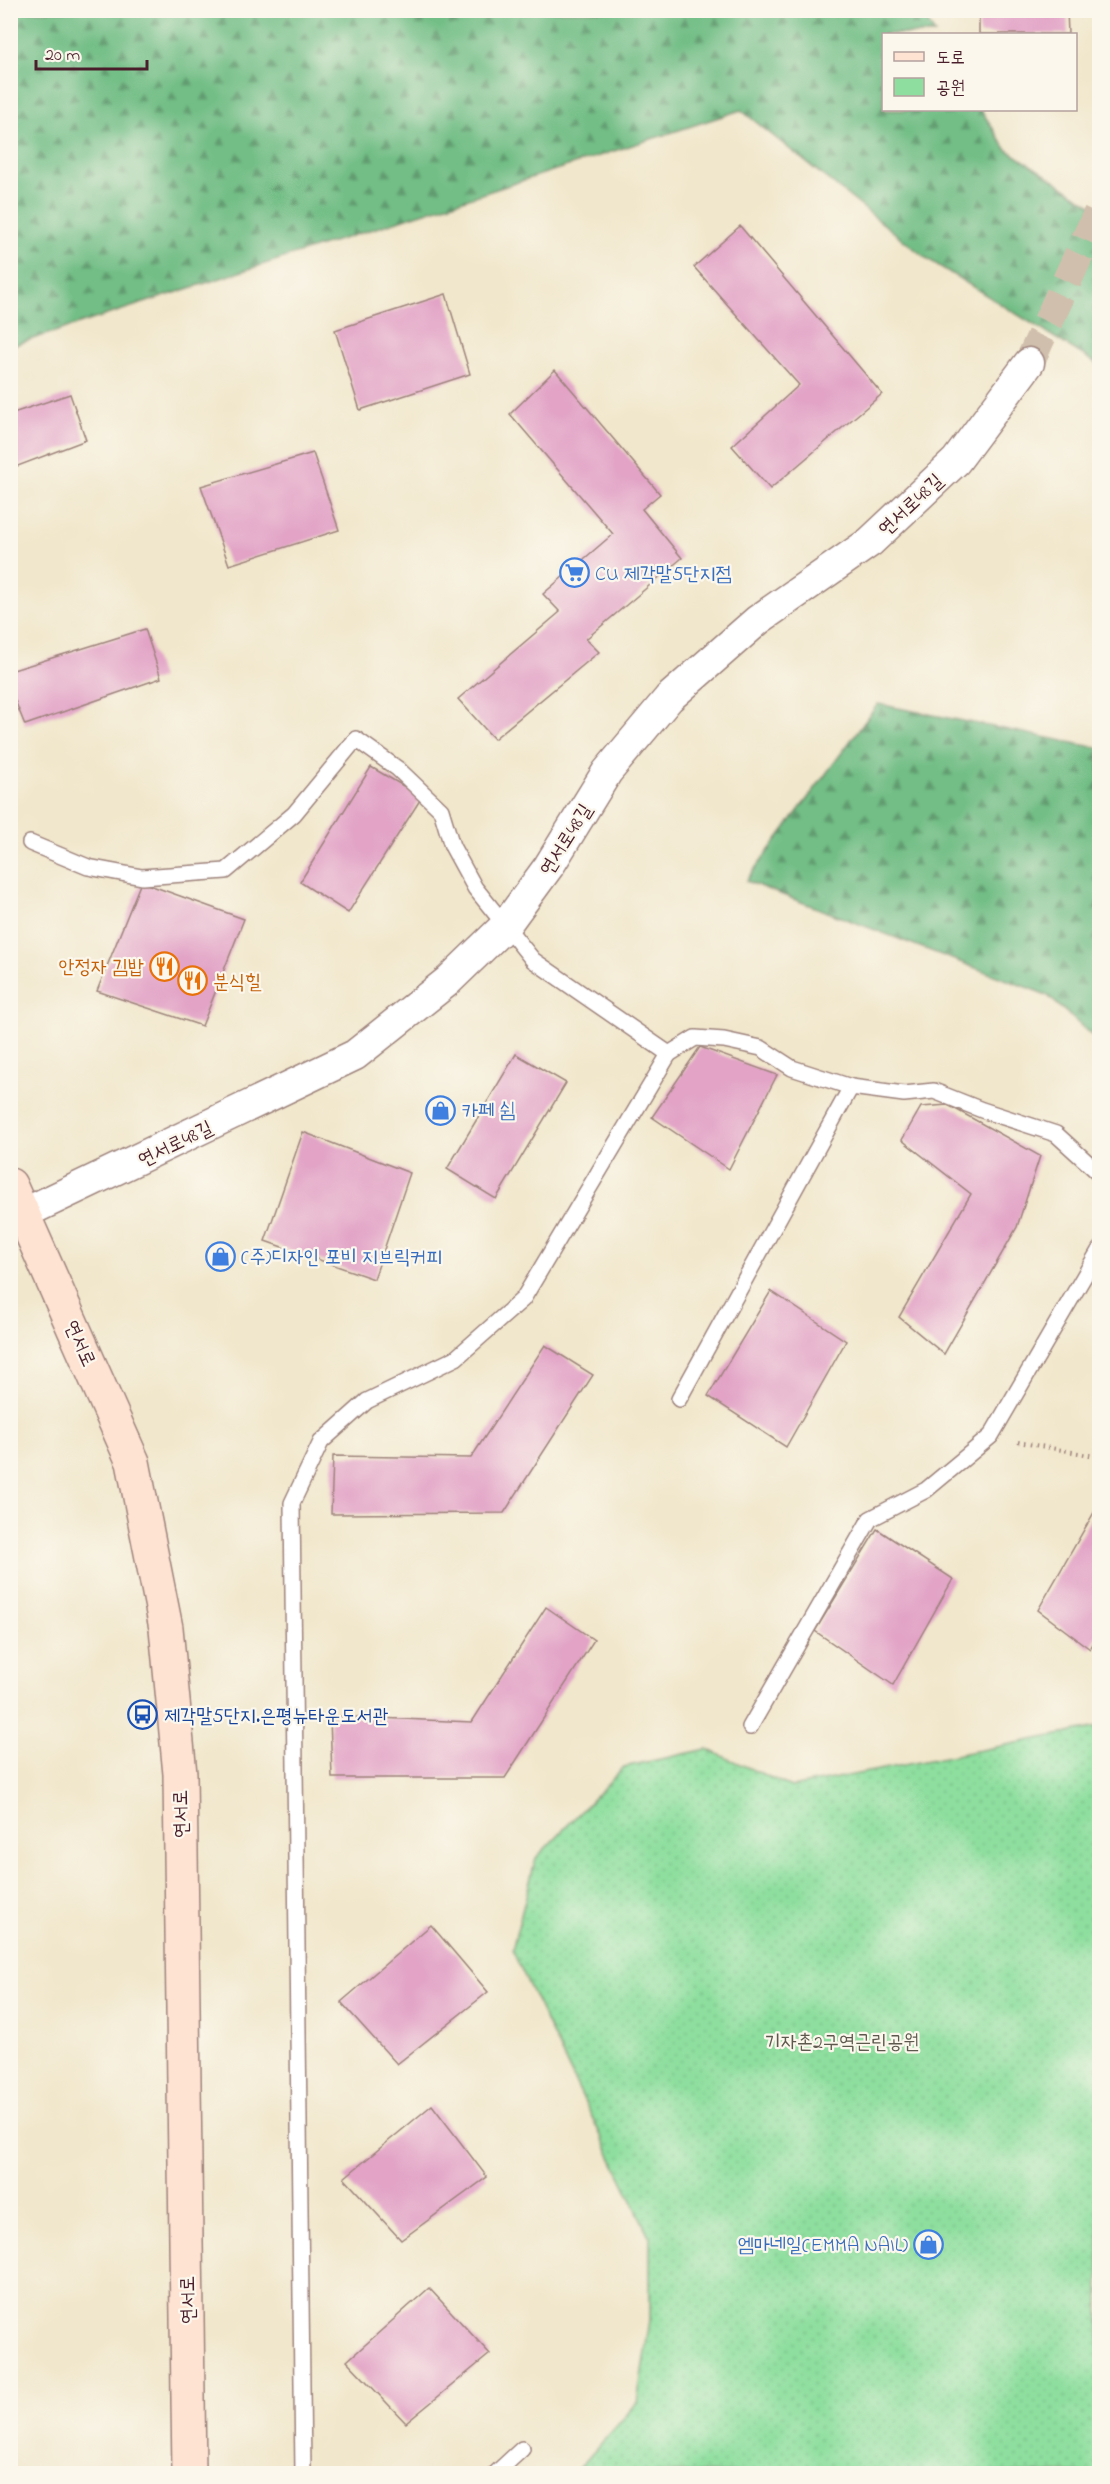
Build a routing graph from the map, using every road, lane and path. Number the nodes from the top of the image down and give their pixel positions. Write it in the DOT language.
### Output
graph roads {
  1 [pos="1029,363"];
  2 [pos="30,843"];
  3 [pos="505,926"];
  4 [pos="669,1054"];
  5 [pos="851,1087"];
  6 [pos="1100,1174"];
  7 [pos="10,1185"];
  8 [pos="17,1218"];
  9 [pos="1100,1249"];
  10 [pos="679,1400"];
  11 [pos="991,1436"];
  12 [pos="1100,1457"];
  13 [pos="750,1727"];
  14 [pos="522,2449"];
  15 [pos="189,2474"];
  16 [pos="303,2474"];
  17 [pos="495,2474"];
  1 -- 3 [label="street, 연서로48길"];
  2 -- 3 [label="lane"];
  3 -- 4 [label="lane"];
  3 -- 8 [label="street, 연서로48길"];
  4 -- 5 [label="lane"];
  4 -- 16 [label="lane"];
  5 -- 6 [label="lane"];
  5 -- 10 [label="lane"];
  7 -- 8 [label="main road, 연서로"];
  8 -- 15 [label="main road, 연서로"];
  9 -- 11 [label="lane"];
  11 -- 12 [label="path"];
  11 -- 13 [label="lane"];
  14 -- 17 [label="lane"];
}
